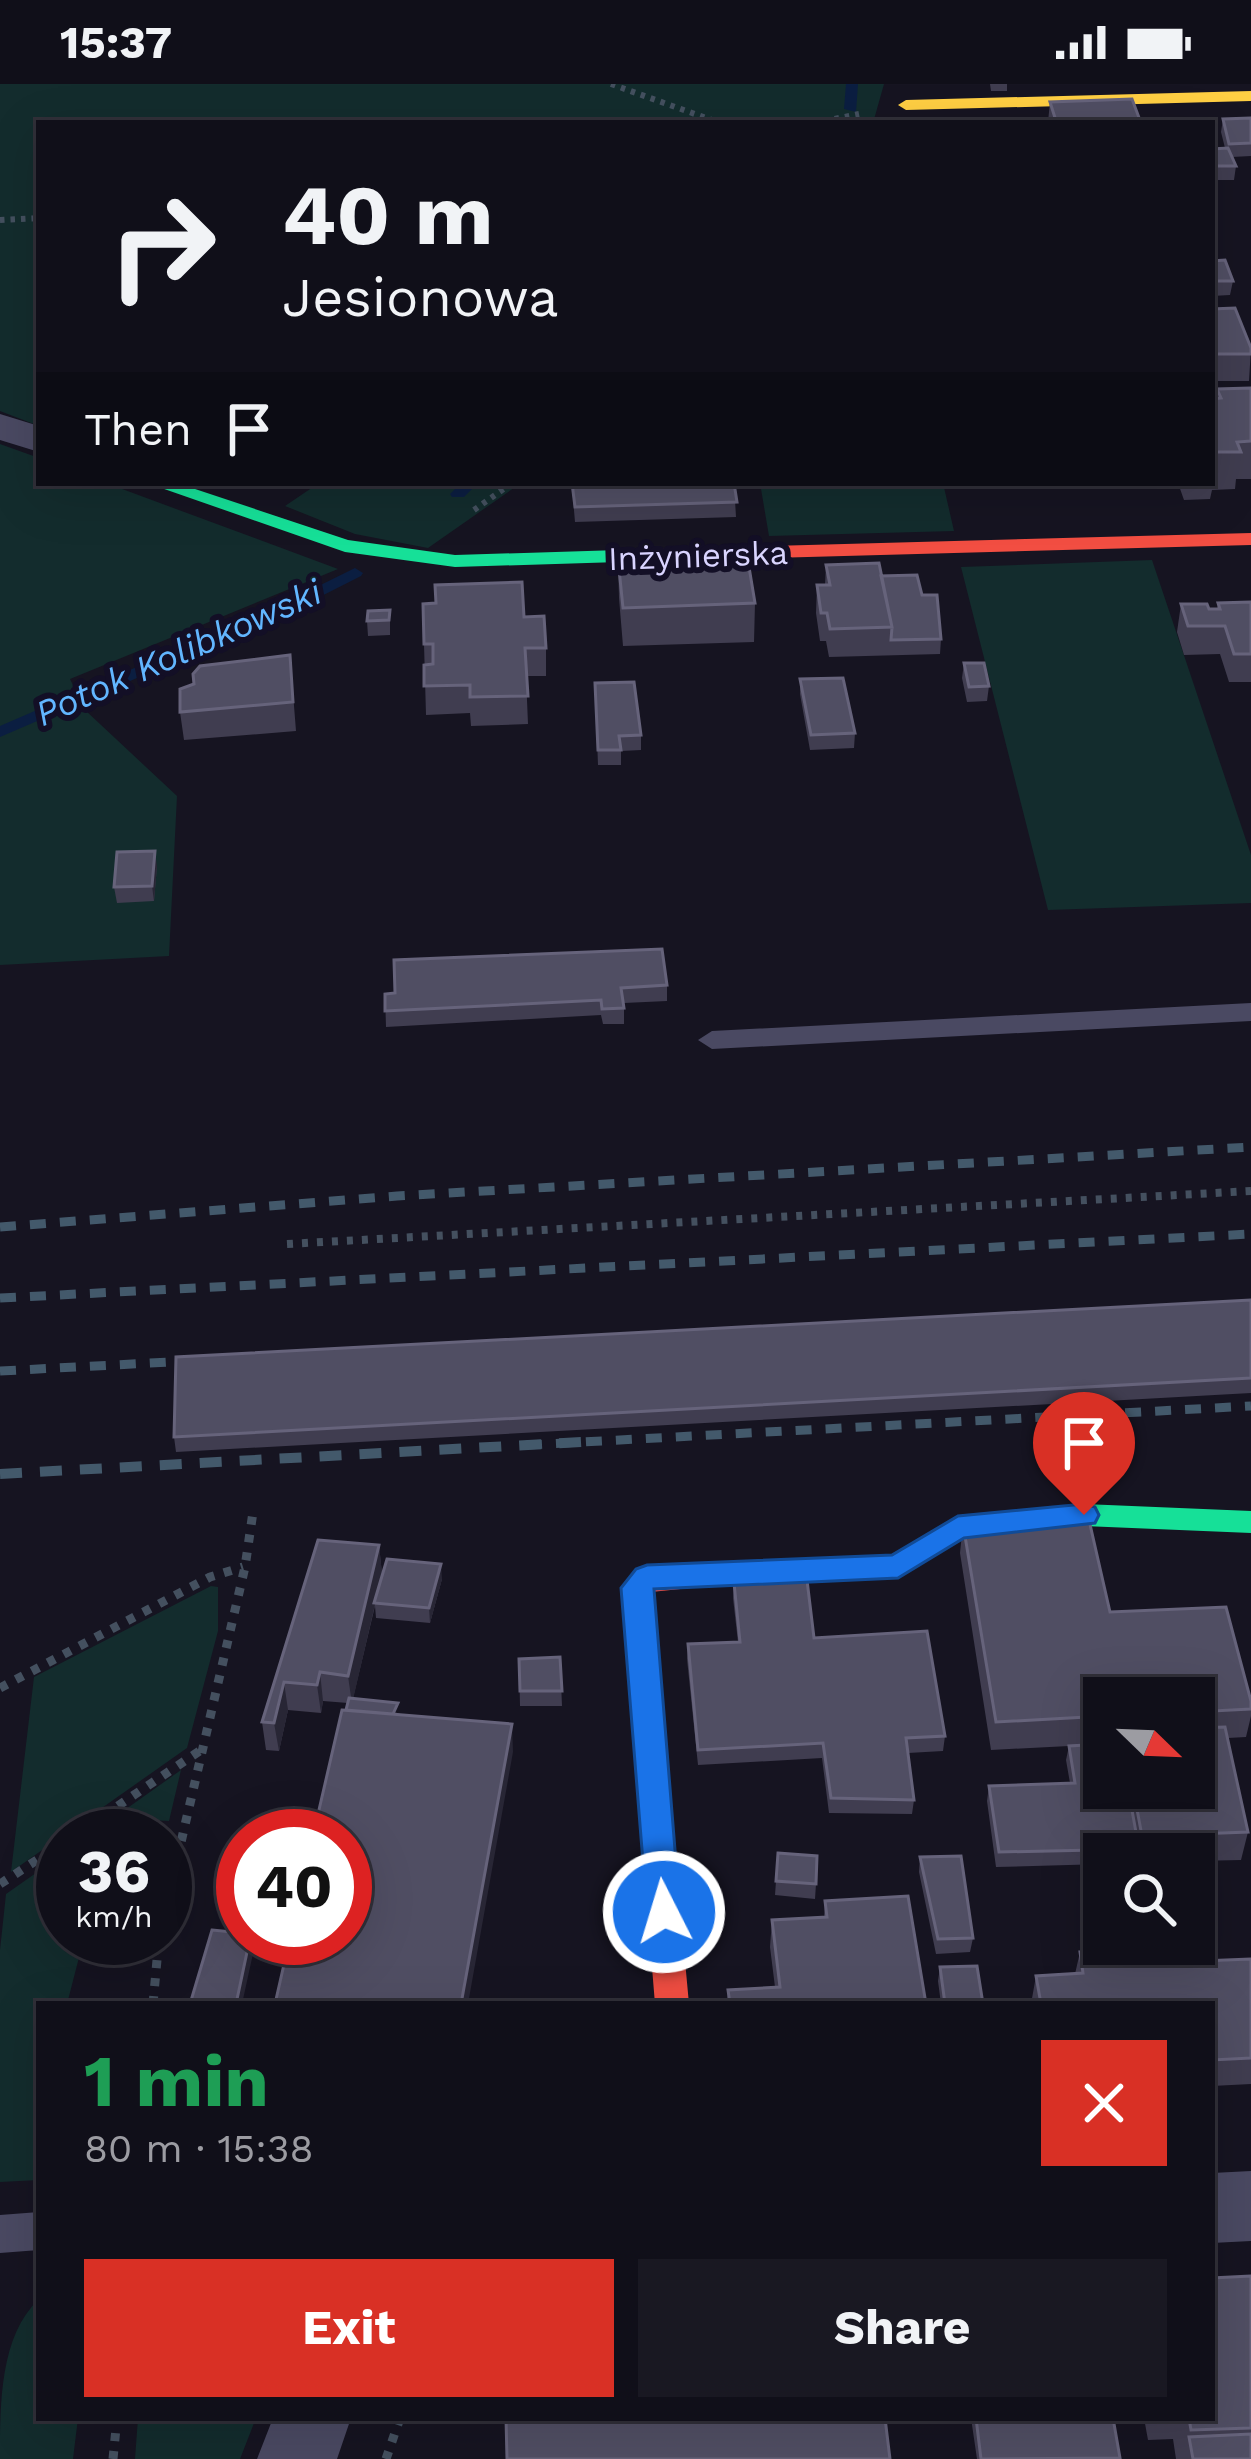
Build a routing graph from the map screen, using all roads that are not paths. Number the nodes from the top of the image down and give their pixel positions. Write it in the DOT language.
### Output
graph roads {
  1 [pos="1251,96"];
  2 [pos="906,105"];
  3 [pos="0,426"];
  4 [pos="36,439"];
  5 [pos="166,486"];
  6 [pos="1251,539"];
  7 [pos="1251,1012"];
  8 [pos="712,1040"];
  9 [pos="1251,1522"];
  10 [pos="672,2001"];
  11 [pos="1251,2206"];
  12 [pos="1215,2208"];
  13 [pos="311,2421"];
  14 [pos="297,2459"];
  1 -- 2 [label="street"];
  3 -- 4 [label="street"];
  5 -- 6 [label="street, Inżynierska"];
  7 -- 8 [label="lane"];
  9 -- 10 [label="street"];
  11 -- 12 [label="street"];
  13 -- 14 [label="street"];
}
